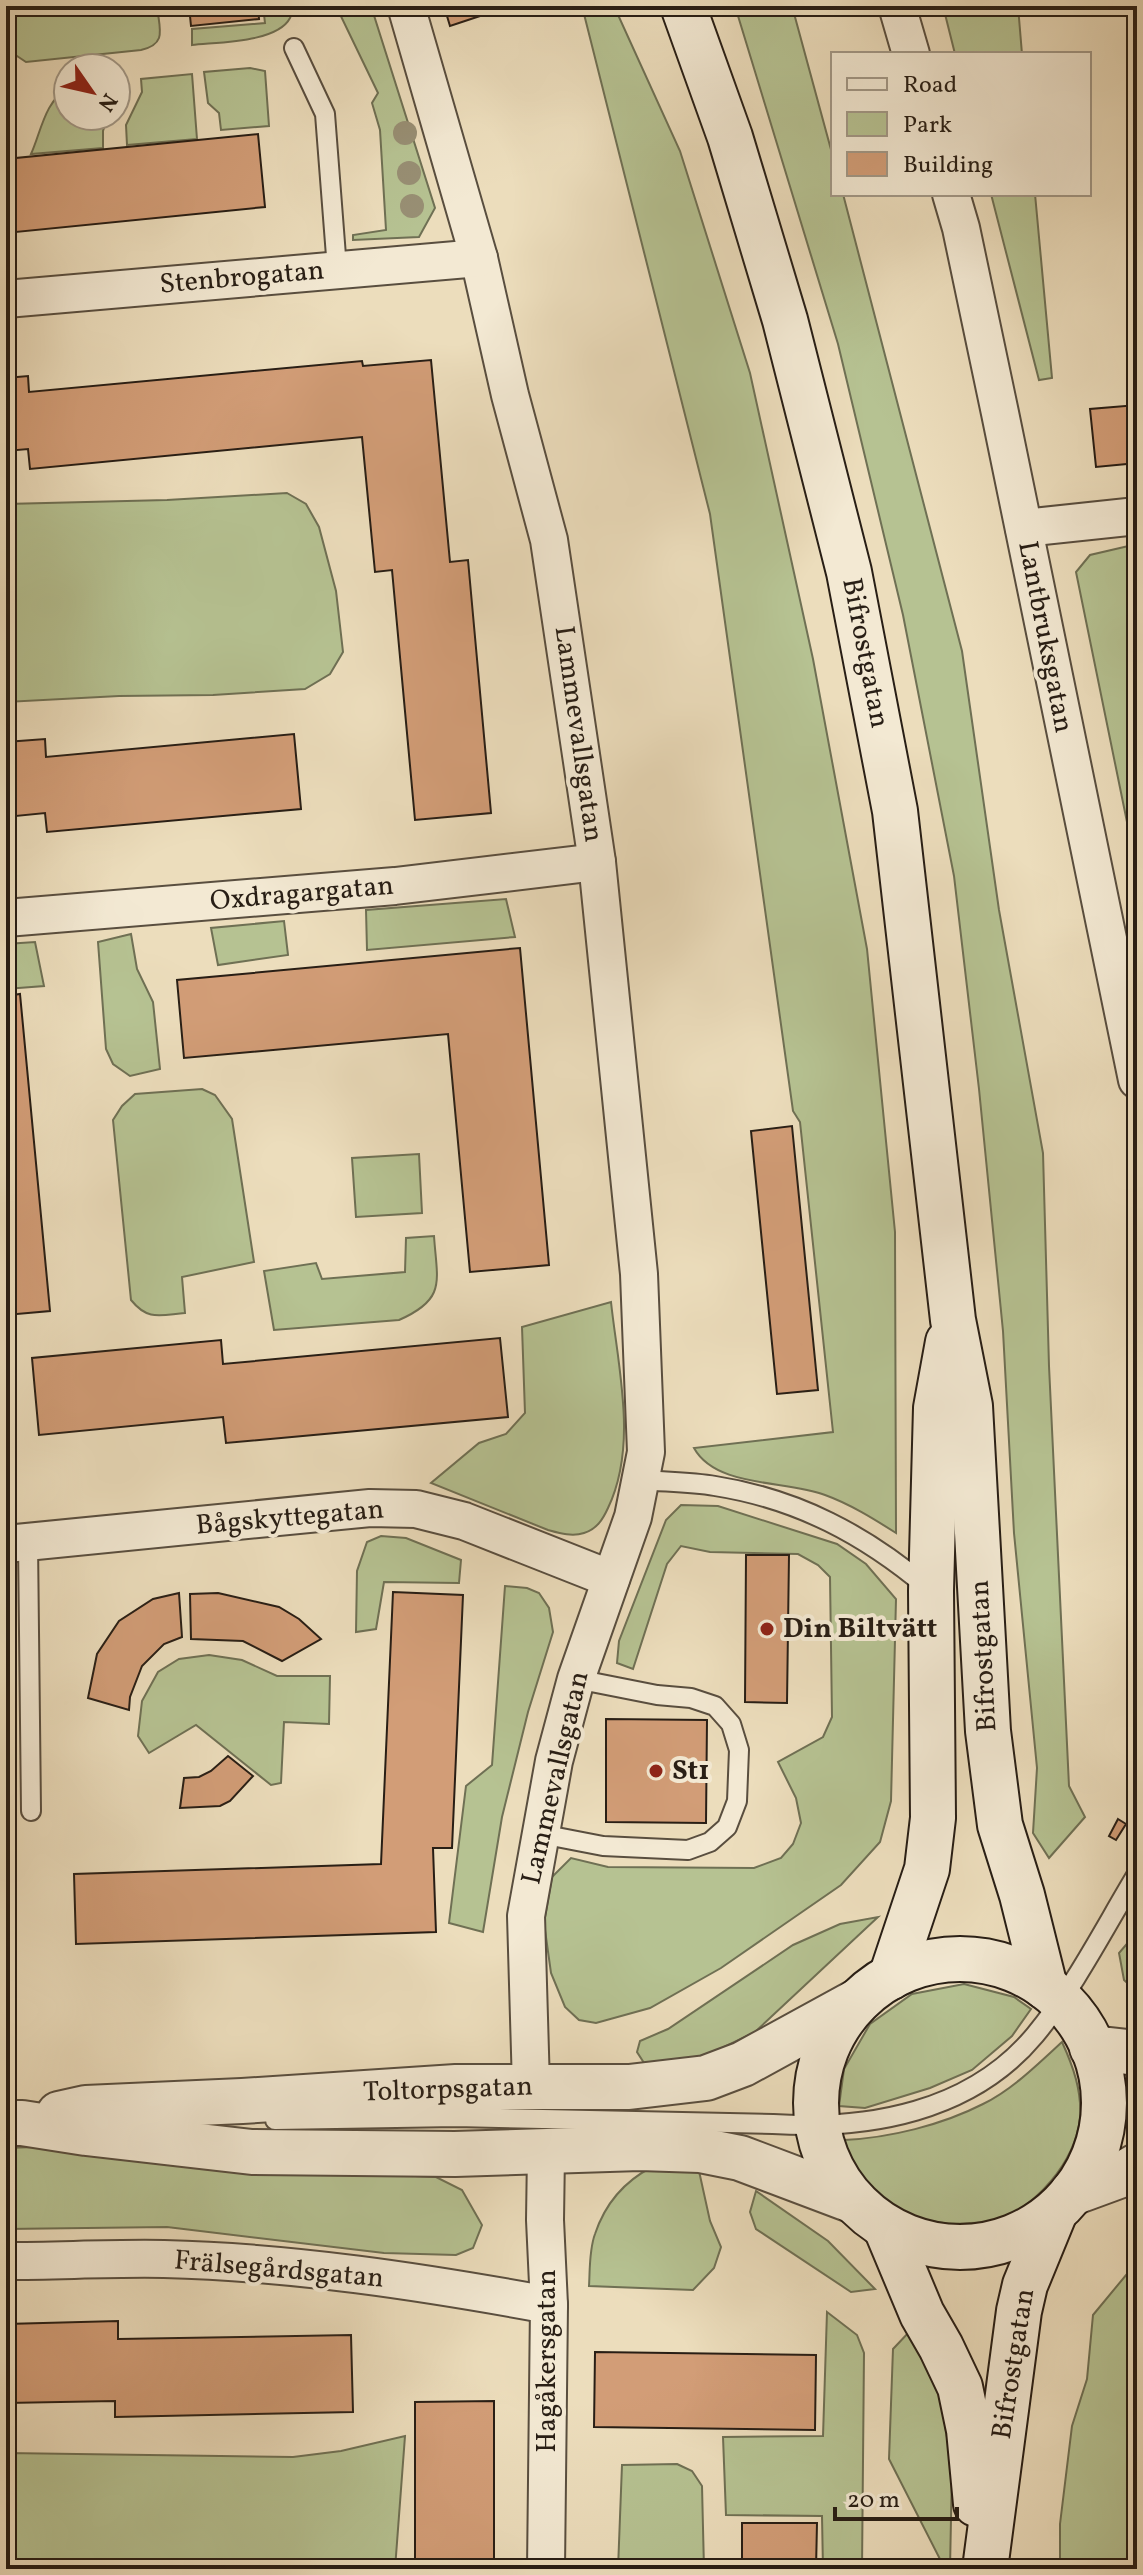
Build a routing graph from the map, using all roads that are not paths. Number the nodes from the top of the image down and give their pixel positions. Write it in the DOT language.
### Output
graph roads {
  1 [pos="406,6"];
  2 [pos="683,6"];
  3 [pos="897,6"];
  4 [pos="294,48"];
  5 [pos="910,52"];
  6 [pos="952,196"];
  7 [pos="479,258"];
  8 [pos="337,269"];
  9 [pos="6,299"];
  10 [pos="1137,516"];
  11 [pos="1024,528"];
  12 [pos="597,862"];
  13 [pos="6,918"];
  14 [pos="1137,1080"];
  15 [pos="953,1320"];
  16 [pos="642,1480"];
  17 [pos="17,1543"];
  18 [pos="611,1579"];
  19 [pos="931,1591"];
  20 [pos="576,1679"];
  21 [pos="31,1811"];
  22 [pos="541,1834"];
  23 [pos="1137,1874"];
  24 [pos="874,1989"];
  25 [pos="1052,1993"];
  26 [pos="1092,2048"];
  27 [pos="1137,2053"];
  28 [pos="531,2086"];
  29 [pos="223,2120"];
  30 [pos="254,2120"];
  31 [pos="14,2123"];
  32 [pos="817,2127"];
  33 [pos="546,2153"];
  34 [pos="1137,2166"];
  35 [pos="1063,2202"];
  36 [pos="870,2215"];
  37 [pos="6,2261"];
  38 [pos="549,2305"];
  39 [pos="546,2569"];
  40 [pos="983,2569"];
  1 -- 7 [label="street, Lammevallsgatan"];
  2 -- 15 [label="main road, Bifrostgatan"];
  3 -- 5 [label="street"];
  4 -- 8 [label="lane"];
  6 -- 11 [label="street, Lantbruksgatan"];
  7 -- 8 [label="street, Stenbrogatan"];
  7 -- 12 [label="street, Lammevallsgatan"];
  8 -- 9 [label="street, Stenbrogatan"];
  10 -- 11 [label="street"];
  11 -- 14 [label="street, Lantbruksgatan"];
  12 -- 13 [label="street, Oxdragargatan"];
  12 -- 16 [label="street, Lammevallsgatan"];
  15 -- 19 [label="main road, Bifrostgatan"];
  15 -- 25 [label="main road, Bifrostgatan"];
  16 -- 18 [label="street, Lammevallsgatan"];
  16 -- 19 [label="lane"];
  17 -- 18 [label="street, Bågskyttegatan"];
  17 -- 21 [label="lane"];
  18 -- 20 [label="street, Lammevallsgatan"];
  19 -- 24 [label="main road, Bifrostgatan"];
  20 -- 22 [label="street, Lammevallsgatan"];
  20 -- 22 [label="lane"];
  22 -- 28 [label="street, Lammevallsgatan"];
  23 -- 25 [label="lane"];
  24 -- 25 [label="main road, Toltorpsgatan"];
  24 -- 28 [label="main road, Toltorpsgatan"];
  24 -- 32 [label="main road, Bifrostgatan"];
  25 -- 26 [label="main road, Bifrostgatan"];
  25 -- 32 [label="lane"];
  26 -- 27 [label="main road"];
  26 -- 35 [label="main road, Bifrostgatan"];
  28 -- 31 [label="main road, Toltorpsgatan"];
  29 -- 31 [label="lane"];
  30 -- 32 [label="lane"];
  31 -- 33 [label="main road"];
  32 -- 36 [label="main road, Bifrostgatan"];
  33 -- 36 [label="main road"];
  33 -- 38 [label="street, Hagåkersgatan"];
  34 -- 35 [label="main road"];
  35 -- 36 [label="main road"];
  35 -- 40 [label="main road, Bifrostgatan"];
  36 -- 40 [label="main road, Bifrostgatan"];
  37 -- 38 [label="street, Frälsegårdsgatan"];
  38 -- 39 [label="street, Hagåkersgatan"];
}
